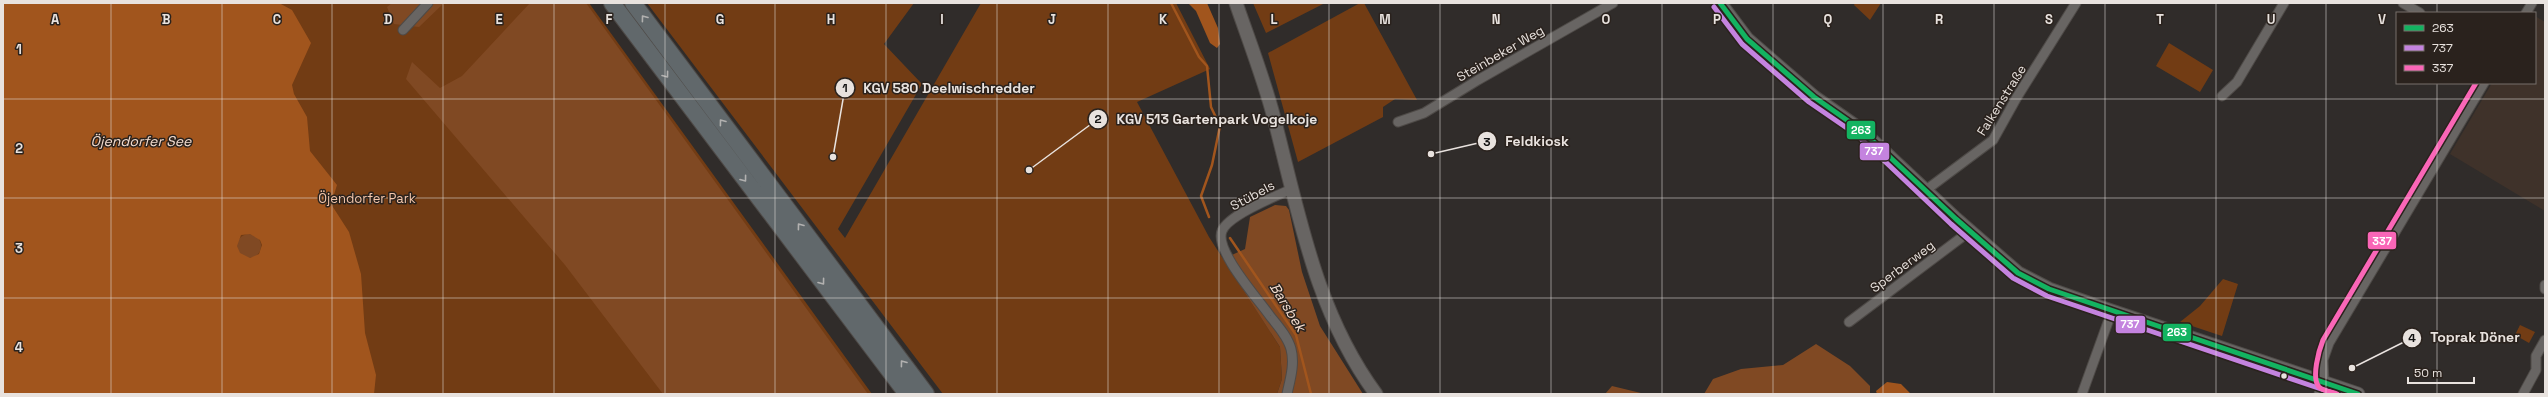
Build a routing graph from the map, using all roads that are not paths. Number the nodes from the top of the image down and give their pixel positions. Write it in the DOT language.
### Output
graph roads {
  1 [pos="428,3"];
  2 [pos="612,3"];
  3 [pos="633,3"];
  4 [pos="1236,3"];
  5 [pos="1613,3"];
  6 [pos="1720,3"];
  7 [pos="2076,3"];
  8 [pos="2284,3"];
  9 [pos="2403,3"];
  10 [pos="2532,3"];
  11 [pos="2418,12"];
  12 [pos="2527,12"];
  13 [pos="403,30"];
  14 [pos="2483,84"];
  15 [pos="2222,96"];
  16 [pos="1398,122"];
  17 [pos="1292,190"];
  18 [pos="1926,190"];
  19 [pos="1970,231"];
  20 [pos="2545,285"];
  21 [pos="2545,289"];
  22 [pos="2112,311"];
  23 [pos="1849,322"];
  24 [pos="2545,340"];
  25 [pos="2322,388"];
  26 [pos="907,394"];
  27 [pos="926,394"];
  28 [pos="1287,394"];
  29 [pos="1376,394"];
  30 [pos="2082,394"];
  31 [pos="2358,394"];
  32 [pos="2523,394"];
  1 -- 13 [label="street"];
  2 -- 26 [label="highway, one-way"];
  27 -- 3 [label="highway, one-way"];
  4 -- 17 [label="street"];
  5 -- 16 [label="street, Steinbeker Weg"];
  6 -- 18 [label="street"];
  7 -- 18 [label="street, Falkenstraße"];
  8 -- 15 [label="street"];
  9 -- 11 [label="street"];
  10 -- 12 [label="street"];
  14 -- 25 [label="street"];
  17 -- 28 [label="street, Stübels"];
  17 -- 29 [label="street"];
  18 -- 19 [label="street"];
  19 -- 22 [label="street"];
  19 -- 23 [label="street, Sperberweg"];
  20 -- 21 [label="street"];
  22 -- 25 [label="street"];
  22 -- 30 [label="street"];
  24 -- 32 [label="street"];
  25 -- 31 [label="street"];
}
